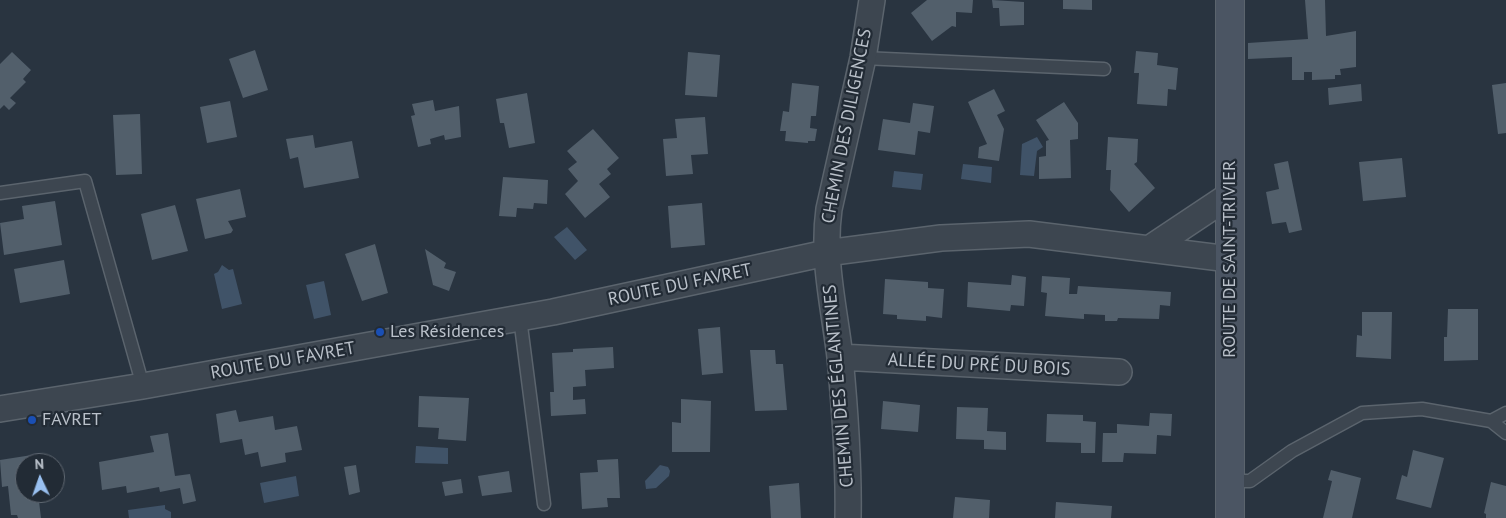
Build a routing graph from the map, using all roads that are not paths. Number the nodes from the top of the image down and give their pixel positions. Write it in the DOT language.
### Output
graph roads {
  1 [pos="872,0"];
  2 [pos="1230,0"];
  3 [pos="862,58"];
  4 [pos="1104,69"];
  5 [pos="0,192"];
  6 [pos="1230,195"];
  7 [pos="1149,249"];
  8 [pos="826,253"];
  9 [pos="1229,259"];
  10 [pos="520,318"];
  11 [pos="840,358"];
  12 [pos="1119,372"];
  13 [pos="143,386"];
  14 [pos="0,409"];
  15 [pos="1506,413"];
  16 [pos="1491,421"];
  17 [pos="1506,433"];
  18 [pos="1230,481"];
  19 [pos="544,504"];
  20 [pos="848,518"];
  21 [pos="1230,518"];
  1 -- 3 [label="street, CHEMIN DES DILIGENCES"];
  2 -- 6 [label="main road, ROUTE DE SAINT-TRIVIER"];
  3 -- 4 [label="lane"];
  3 -- 8 [label="street, CHEMIN DES DILIGENCES"];
  5 -- 13 [label="lane"];
  6 -- 7 [label="street"];
  6 -- 9 [label="main road, ROUTE DE SAINT-TRIVIER"];
  7 -- 8 [label="street, ROUTE DU FAVRET"];
  7 -- 9 [label="street, ROUTE DU FAVRET"];
  8 -- 10 [label="street, ROUTE DU FAVRET"];
  8 -- 11 [label="street, CHEMIN DES ÉGLANTINES"];
  9 -- 18 [label="main road, ROUTE DE SAINT-TRIVIER"];
  10 -- 13 [label="street, ROUTE DU FAVRET"];
  10 -- 19 [label="lane"];
  11 -- 12 [label="street, ALLÉE DU PRÉ DU BOIS"];
  11 -- 20 [label="street, CHEMIN DES ÉGLANTINES"];
  13 -- 14 [label="street, ROUTE DU FAVRET"];
  15 -- 16 [label="lane"];
  16 -- 17 [label="lane"];
  16 -- 18 [label="lane"];
  18 -- 21 [label="main road, ROUTE DE SAINT-TRIVIER"];
}
